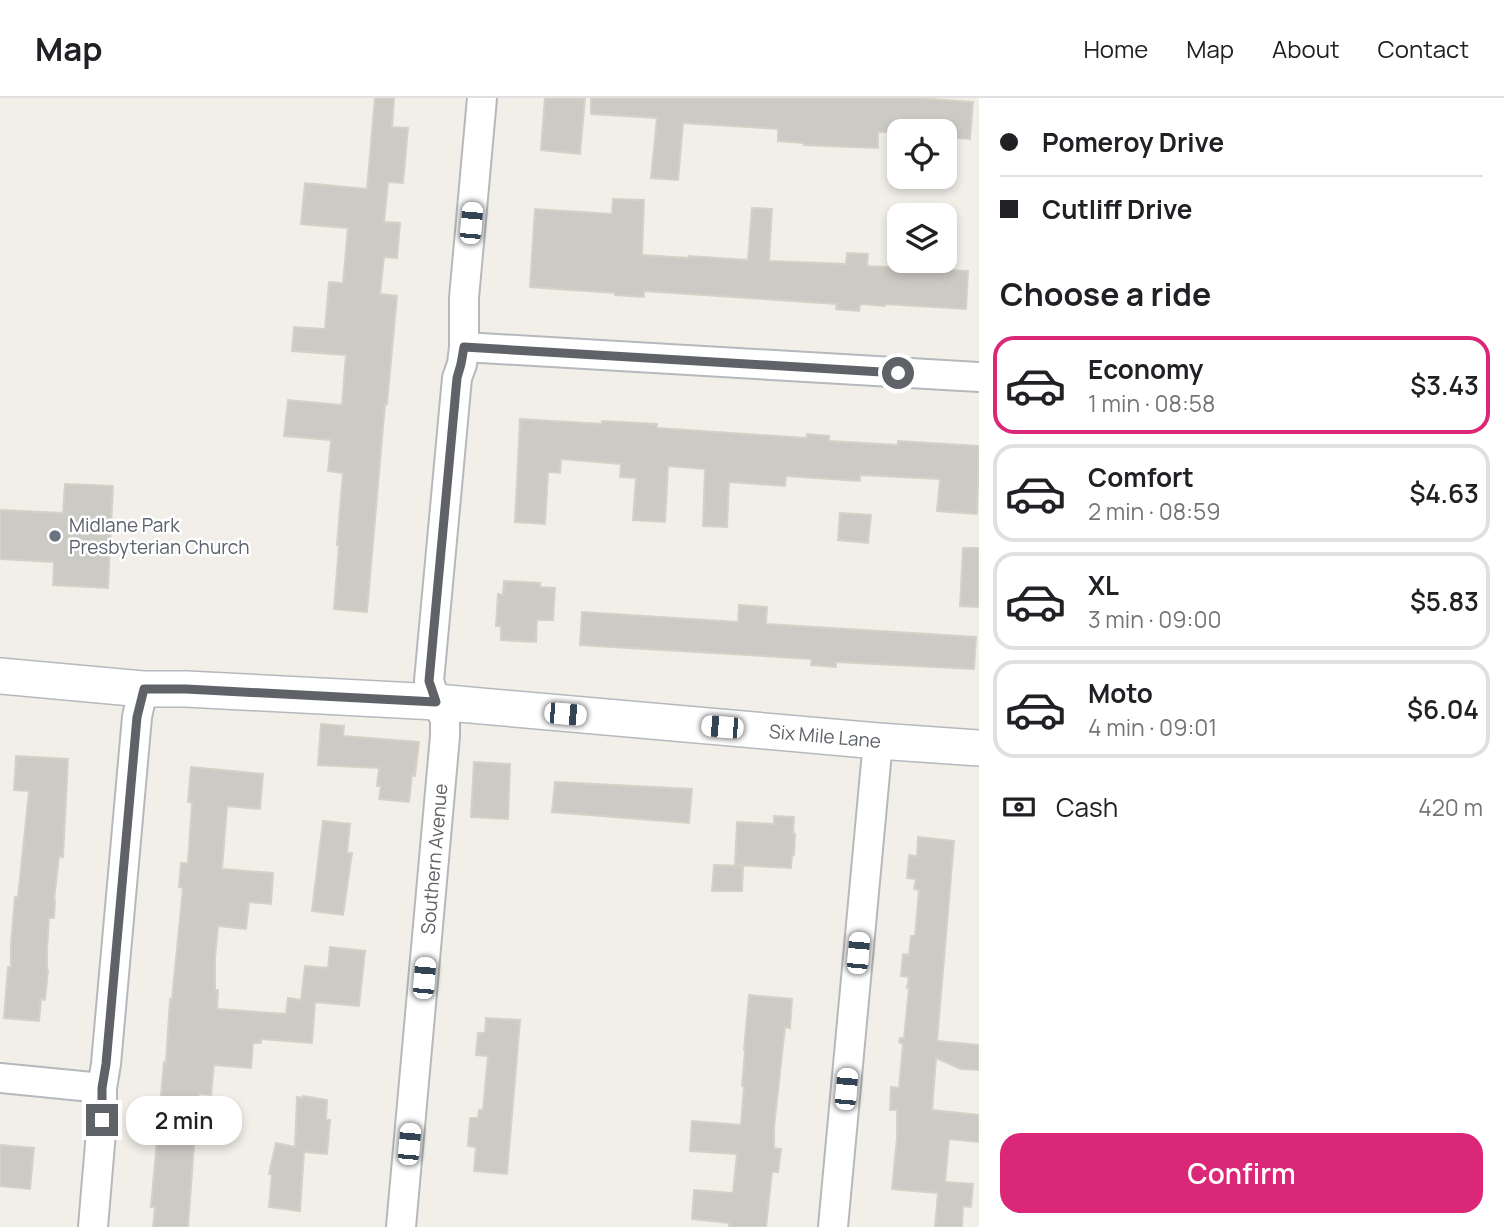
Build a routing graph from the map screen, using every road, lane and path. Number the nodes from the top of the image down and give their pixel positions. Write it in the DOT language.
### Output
graph roads {
  1 [pos="482,98"];
  2 [pos="464,347"];
  3 [pos="979,377"];
  4 [pos="0,676"];
  5 [pos="144,689"];
  6 [pos="436,702"];
  7 [pos="878,741"];
  8 [pos="979,748"];
  9 [pos="0,1078"];
  10 [pos="102,1088"];
  11 [pos="93,1227"];
  12 [pos="401,1227"];
  13 [pos="833,1227"];
  1 -- 2 [label="street, Southern Avenue"];
  2 -- 3 [label="street"];
  2 -- 6 [label="street, Southern Avenue"];
  4 -- 5 [label="street, Six Mile Lane"];
  5 -- 6 [label="street, Six Mile Lane"];
  5 -- 10 [label="street"];
  6 -- 7 [label="street, Six Mile Lane"];
  6 -- 12 [label="street, Southern Avenue"];
  7 -- 8 [label="street, Six Mile Lane"];
  7 -- 13 [label="street"];
  9 -- 10 [label="street"];
  10 -- 11 [label="street"];
}
